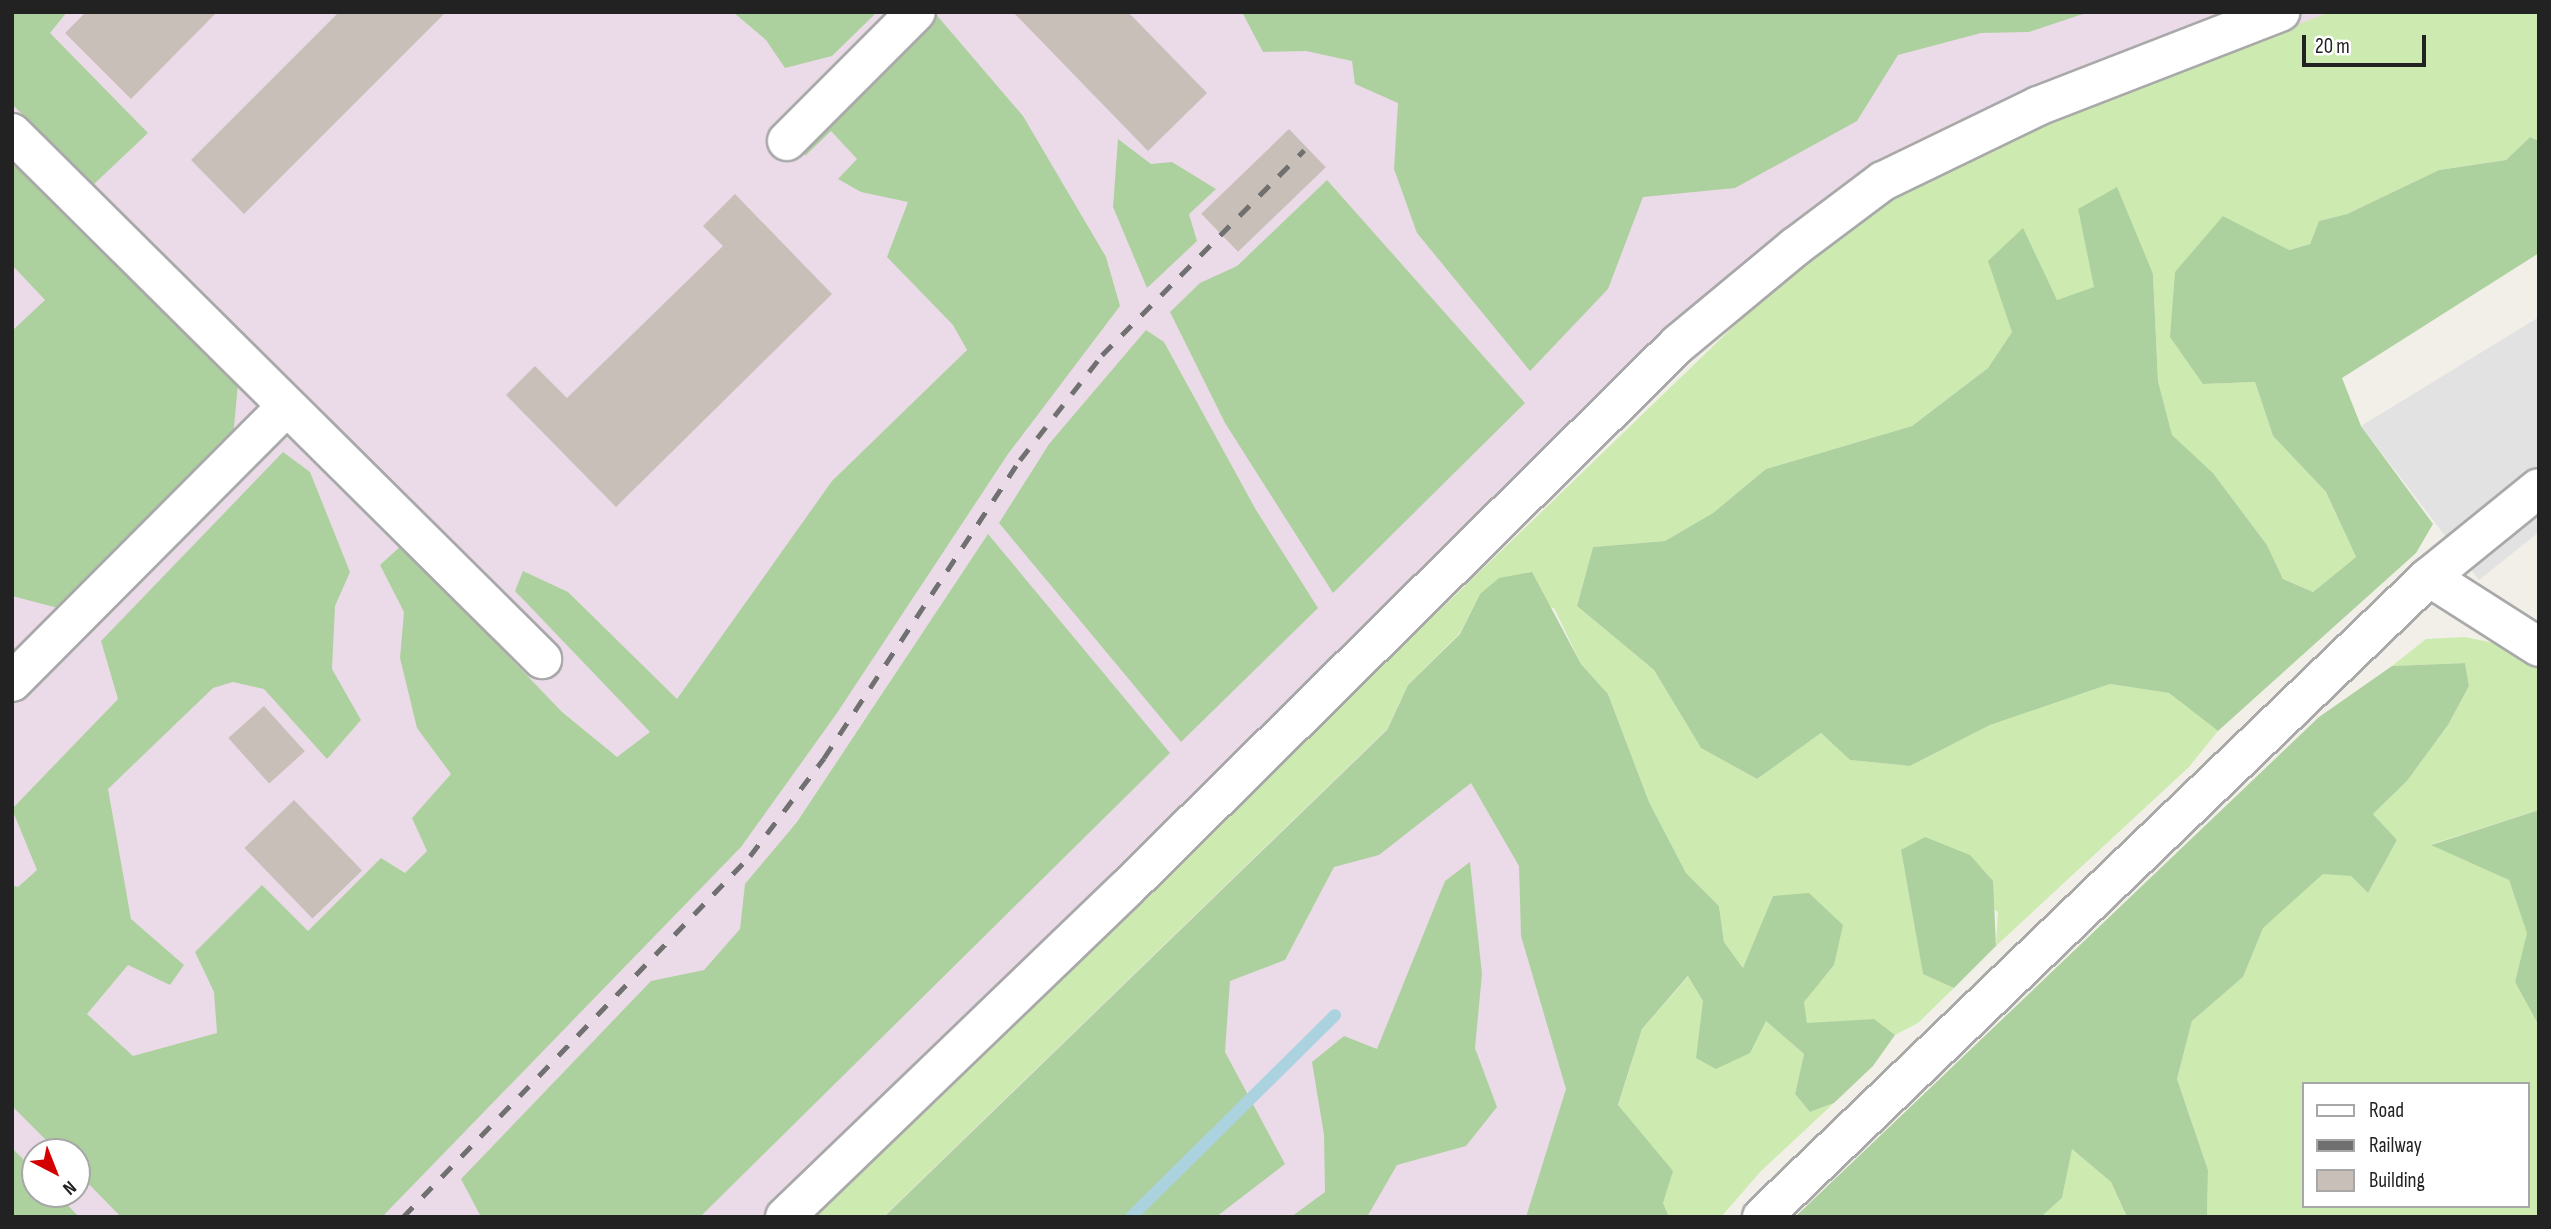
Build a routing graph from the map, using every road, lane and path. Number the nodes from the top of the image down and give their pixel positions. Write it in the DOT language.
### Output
graph roads {
  1 [pos="915,12"];
  2 [pos="2280,12"];
  3 [pos="12,134"];
  4 [pos="787,141"];
  5 [pos="286,407"];
  6 [pos="2539,488"];
  7 [pos="2428,577"];
  8 [pos="2539,647"];
  9 [pos="542,659"];
  10 [pos="12,682"];
  11 [pos="785,1217"];
  12 [pos="1762,1217"];
  1 -- 4 [label="lane"];
  2 -- 11 [label="lane"];
  3 -- 5 [label="lane"];
  5 -- 9 [label="lane"];
  5 -- 10 [label="lane"];
  6 -- 7 [label="lane"];
  7 -- 8 [label="lane"];
  7 -- 12 [label="lane"];
}
